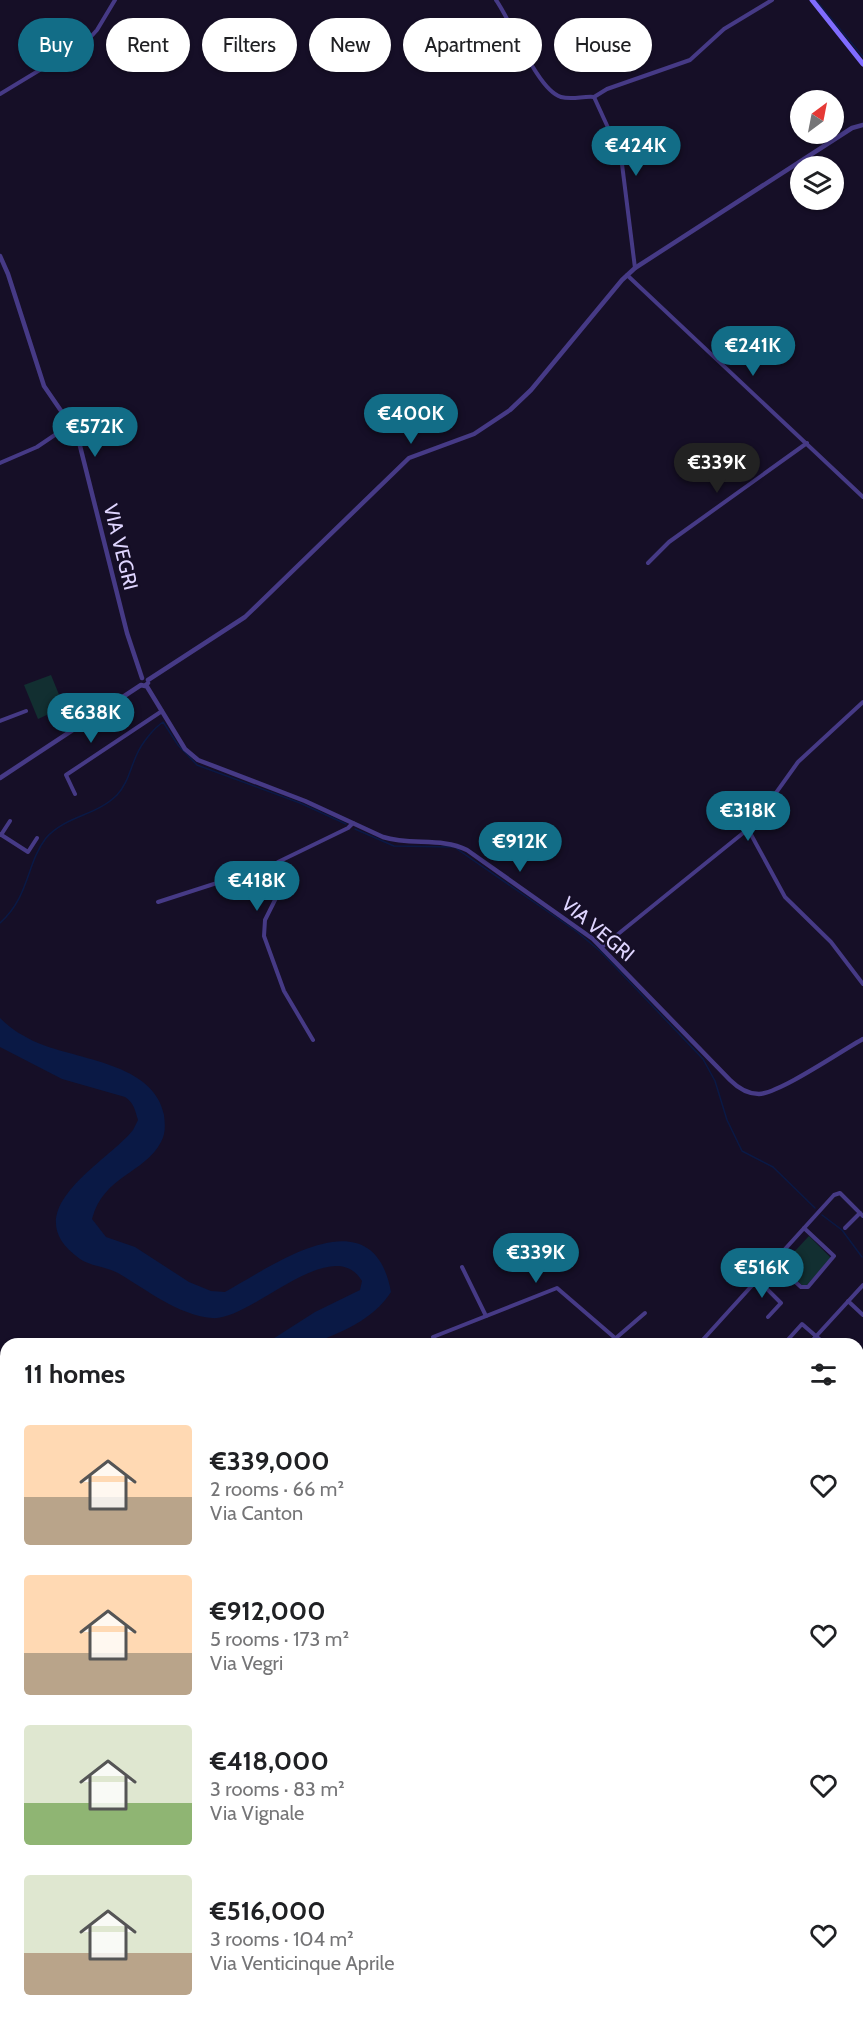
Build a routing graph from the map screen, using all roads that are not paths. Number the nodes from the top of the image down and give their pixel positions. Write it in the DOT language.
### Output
graph roads {
  1 [pos="115,0"];
  2 [pos="496,0"];
  3 [pos="772,0"];
  4 [pos="812,0"];
  5 [pos="863,64"];
  6 [pos="0,94"];
  7 [pos="594,97"];
  8 [pos="863,125"];
  9 [pos="0,256"];
  10 [pos="635,268"];
  11 [pos="627,275"];
  12 [pos="71,424"];
  13 [pos="807,443"];
  14 [pos="0,463"];
  15 [pos="863,497"];
  16 [pos="648,563"];
  17 [pos="144,682"];
  18 [pos="863,702"];
  19 [pos="26,711"];
  20 [pos="162,711"];
  21 [pos="0,721"];
  22 [pos="0,778"];
  23 [pos="75,795"];
  24 [pos="10,821"];
  25 [pos="353,823"];
  26 [pos="748,829"];
  27 [pos="1,835"];
  28 [pos="37,838"];
  29 [pos="274,865"];
  30 [pos="158,902"];
  31 [pos="602,947"];
  32 [pos="863,984"];
  33 [pos="863,1039"];
  34 [pos="313,1040"];
  35 [pos="861,1214"];
  36 [pos="804,1228"];
  37 [pos="845,1228"];
  38 [pos="774,1262"];
  39 [pos="462,1267"];
  40 [pos="757,1279"];
  41 [pos="863,1285"];
  42 [pos="848,1301"];
  43 [pos="645,1313"];
  44 [pos="863,1315"];
  45 [pos="486,1316"];
  46 [pos="768,1317"];
  47 [pos="433,1337"];
  48 [pos="816,1337"];
  49 [pos="615,1338"];
  50 [pos="704,1338"];
  51 [pos="789,1338"];
  1 -- 6 [label="street"];
  2 -- 7 [label="street"];
  3 -- 7 [label="street"];
  4 -- 5 [label="main road"];
  7 -- 10 [label="street"];
  8 -- 10 [label="street"];
  9 -- 12 [label="street, VIA VEGRI"];
  10 -- 11 [label="street"];
  11 -- 13 [label="street"];
  11 -- 17 [label="street"];
  12 -- 14 [label="street"];
  12 -- 17 [label="street, VIA VEGRI"];
  13 -- 15 [label="street"];
  13 -- 16 [label="street"];
  17 -- 20 [label="street, VIA VEGRI"];
  17 -- 22 [label="street"];
  18 -- 26 [label="street"];
  19 -- 21 [label="street"];
  20 -- 23 [label="street"];
  20 -- 25 [label="street, VIA VEGRI"];
  24 -- 27 [label="street"];
  25 -- 29 [label="street"];
  25 -- 31 [label="street, VIA VEGRI"];
  26 -- 31 [label="street"];
  26 -- 32 [label="street"];
  27 -- 28 [label="street"];
  29 -- 30 [label="street"];
  29 -- 34 [label="street"];
  31 -- 33 [label="street, VIA VEGRI"];
  35 -- 36 [label="street"];
  35 -- 37 [label="street"];
  36 -- 38 [label="street"];
  36 -- 38 [label="street"];
  38 -- 40 [label="street"];
  39 -- 45 [label="street"];
  40 -- 46 [label="street"];
  40 -- 50 [label="street"];
  41 -- 42 [label="street"];
  42 -- 44 [label="street"];
  42 -- 48 [label="street"];
  43 -- 49 [label="street"];
  45 -- 47 [label="street"];
  45 -- 49 [label="street"];
  48 -- 51 [label="street"];
}
